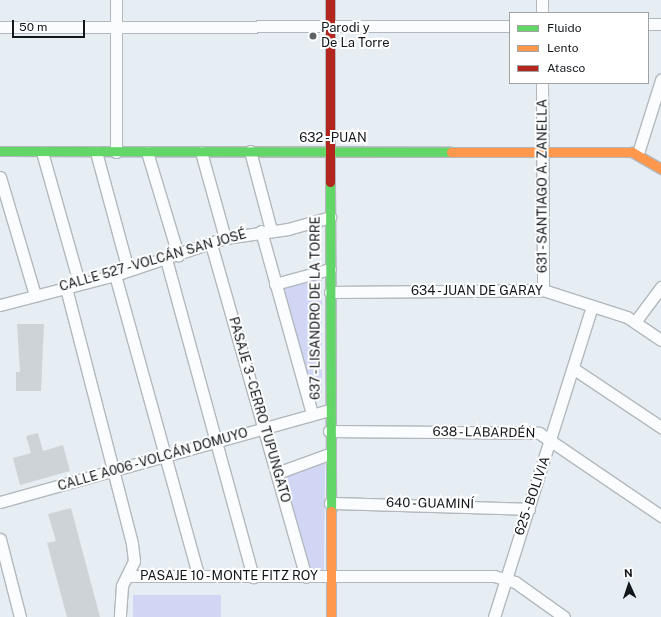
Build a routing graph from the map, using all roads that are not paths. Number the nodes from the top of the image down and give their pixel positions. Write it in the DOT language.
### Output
graph roads {
  1 [pos="116,0"];
  2 [pos="330,0"];
  3 [pos="542,0"];
  4 [pos="542,12"];
  5 [pos="649,24"];
  6 [pos="661,24"];
  7 [pos="509,26"];
  8 [pos="0,27"];
  9 [pos="330,27"];
  10 [pos="116,28"];
  11 [pos="661,80"];
  12 [pos="542,84"];
  13 [pos="330,151"];
  14 [pos="542,151"];
  15 [pos="0,152"];
  16 [pos="42,152"];
  17 [pos="96,152"];
  18 [pos="116,152"];
  19 [pos="147,152"];
  20 [pos="201,152"];
  21 [pos="250,152"];
  22 [pos="638,153"];
  23 [pos="661,169"];
  24 [pos="0,177"];
  25 [pos="330,216"];
  26 [pos="266,231"];
  27 [pos="225,238"];
  28 [pos="211,244"];
  29 [pos="178,255"];
  30 [pos="166,259"];
  31 [pos="330,269"];
  32 [pos="128,270"];
  33 [pos="115,274"];
  34 [pos="79,283"];
  35 [pos="275,284"];
  36 [pos="661,287"];
  37 [pos="66,288"];
  38 [pos="543,290"];
  39 [pos="330,292"];
  40 [pos="35,295"];
  41 [pos="0,305"];
  42 [pos="592,306"];
  43 [pos="635,322"];
  44 [pos="661,340"];
  45 [pos="574,369"];
  46 [pos="329,410"];
  47 [pos="312,414"];
  48 [pos="264,427"];
  49 [pos="661,427"];
  50 [pos="329,431"];
  51 [pos="552,439"];
  52 [pos="217,441"];
  53 [pos="330,454"];
  54 [pos="168,458"];
  55 [pos="277,472"];
  56 [pos="114,473"];
  57 [pos="0,502"];
  58 [pos="330,503"];
  59 [pos="529,508"];
  60 [pos="661,516"];
  61 [pos="0,539"];
  62 [pos="198,575"];
  63 [pos="127,576"];
  64 [pos="254,577"];
  65 [pos="306,577"];
  66 [pos="331,577"];
  67 [pos="505,578"];
  68 [pos="20,617"];
  69 [pos="120,617"];
  70 [pos="331,617"];
  71 [pos="494,617"];
  72 [pos="564,617"];
  1 -- 10 [label="street"];
  2 -- 9 [label="street, 637 - LISANDRO DE LA TORRE"];
  3 -- 4 [label="street"];
  5 -- 6 [label="street"];
  7 -- 9 [label="street"];
  8 -- 10 [label="street"];
  9 -- 10 [label="street"];
  9 -- 13 [label="street, 637 - LISANDRO DE LA TORRE"];
  10 -- 18 [label="street"];
  11 -- 22 [label="street"];
  12 -- 14 [label="street, 631 - SANTIAGO A. ZANELLA"];
  13 -- 14 [label="street, 632 - PUAN"];
  13 -- 21 [label="street, 632 - PUAN"];
  13 -- 25 [label="street, 637 - LISANDRO DE LA TORRE"];
  14 -- 22 [label="street, 632 - PUAN"];
  14 -- 38 [label="street, 631 - SANTIAGO A. ZANELLA"];
  15 -- 16 [label="street, 632 - PUAN"];
  16 -- 17 [label="street, 632 - PUAN"];
  16 -- 34 [label="street"];
  17 -- 18 [label="street, 632 - PUAN"];
  17 -- 32 [label="street"];
  18 -- 19 [label="street, 632 - PUAN"];
  19 -- 20 [label="street, 632 - PUAN"];
  19 -- 29 [label="street"];
  20 -- 21 [label="street, 632 - PUAN"];
  20 -- 27 [label="street"];
  21 -- 26 [label="street"];
  22 -- 23 [label="street"];
  24 -- 40 [label="street"];
  25 -- 26 [label="street, CALLE 527 - VOLCÁN SAN JOSÉ"];
  25 -- 31 [label="street, 637 - LISANDRO DE LA TORRE"];
  26 -- 27 [label="street, CALLE 527 - VOLCÁN SAN JOSÉ"];
  26 -- 35 [label="street"];
  27 -- 28 [label="street, CALLE 527 - VOLCÁN SAN JOSÉ"];
  28 -- 29 [label="street, CALLE 527 - VOLCÁN SAN JOSÉ"];
  28 -- 48 [label="street, PASAJE 3 - CERRO TUPUNGATO"];
  29 -- 30 [label="street, CALLE 527 - VOLCÁN SAN JOSÉ"];
  30 -- 32 [label="street, CALLE 527 - VOLCÁN SAN JOSÉ"];
  30 -- 52 [label="street"];
  31 -- 35 [label="street"];
  31 -- 39 [label="street, 637 - LISANDRO DE LA TORRE"];
  32 -- 33 [label="street, CALLE 527 - VOLCÁN SAN JOSÉ"];
  33 -- 34 [label="street, CALLE 527 - VOLCÁN SAN JOSÉ"];
  33 -- 54 [label="street"];
  34 -- 37 [label="street, CALLE 527 - VOLCÁN SAN JOSÉ"];
  35 -- 47 [label="street"];
  36 -- 43 [label="street"];
  37 -- 40 [label="street, CALLE 527 - VOLCÁN SAN JOSÉ"];
  37 -- 56 [label="street"];
  38 -- 39 [label="street, 634 - JUAN DE GARAY"];
  38 -- 42 [label="street, 634 - JUAN DE GARAY"];
  39 -- 46 [label="street, 637 - LISANDRO DE LA TORRE"];
  40 -- 41 [label="street, CALLE 527 - VOLCÁN SAN JOSÉ"];
  42 -- 43 [label="street, 634 - JUAN DE GARAY"];
  42 -- 45 [label="street, 625 - BOLIVIA"];
  43 -- 44 [label="street, 634 - JUAN DE GARAY"];
  45 -- 49 [label="street"];
  45 -- 51 [label="street, 625 - BOLIVIA"];
  46 -- 47 [label="street, CALLE A006 - VOLCÁN DOMUYO"];
  46 -- 50 [label="street, 637 - LISANDRO DE LA TORRE"];
  47 -- 48 [label="street, CALLE A006 - VOLCÁN DOMUYO"];
  48 -- 52 [label="street, CALLE A006 - VOLCÁN DOMUYO"];
  48 -- 55 [label="street, PASAJE 3 - CERRO TUPUNGATO"];
  50 -- 51 [label="street, 638 - LABARDÉN"];
  50 -- 53 [label="street, 637 - LISANDRO DE LA TORRE"];
  51 -- 59 [label="street, 625 - BOLIVIA"];
  51 -- 60 [label="street, 638 - LABARDÉN"];
  52 -- 54 [label="street, CALLE A006 - VOLCÁN DOMUYO"];
  52 -- 64 [label="street"];
  53 -- 55 [label="street"];
  53 -- 58 [label="street, 637 - LISANDRO DE LA TORRE"];
  54 -- 56 [label="street, CALLE A006 - VOLCÁN DOMUYO"];
  54 -- 62 [label="street"];
  55 -- 65 [label="street, PASAJE 3 - CERRO TUPUNGATO"];
  56 -- 57 [label="street, CALLE A006 - VOLCÁN DOMUYO"];
  56 -- 63 [label="street"];
  58 -- 59 [label="street, 640 - GUAMINÍ"];
  58 -- 66 [label="street, 637 - LISANDRO DE LA TORRE"];
  59 -- 67 [label="street, 625 - BOLIVIA"];
  61 -- 68 [label="street"];
  62 -- 63 [label="street, PASAJE 10 - MONTE FITZ ROY"];
  62 -- 64 [label="street, PASAJE 10 - MONTE FITZ ROY"];
  63 -- 69 [label="street"];
  64 -- 65 [label="street, PASAJE 10 - MONTE FITZ ROY"];
  65 -- 66 [label="street, PASAJE 10 - MONTE FITZ ROY"];
  66 -- 67 [label="street, PASAJE 10 - MONTE FITZ ROY"];
  66 -- 70 [label="street, 637 - LISANDRO DE LA TORRE"];
  67 -- 71 [label="street, 625 - BOLIVIA"];
  67 -- 72 [label="street"];
}
